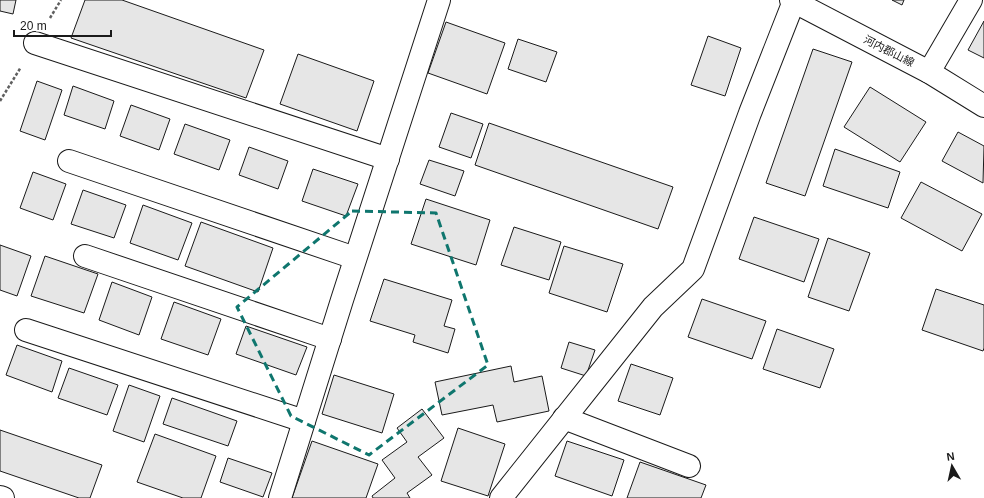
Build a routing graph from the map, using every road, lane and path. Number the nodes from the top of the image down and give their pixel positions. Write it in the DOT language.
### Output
graph roads {
  1 [pos="439,0"];
  2 [pos="972,0"];
  3 [pos="792,1"];
  4 [pos="35,43"];
  5 [pos="929,72"];
  6 [pos="984,106"];
  7 [pos="388,159"];
  8 [pos="69,161"];
  9 [pos="86,256"];
  10 [pos="355,258"];
  11 [pos="26,330"];
  12 [pos="330,339"];
  13 [pos="564,418"];
  14 [pos="304,421"];
  15 [pos="689,466"];
  16 [pos="0,497"];
  17 [pos="3,498"];
  18 [pos="280,498"];
  19 [pos="501,498"];
  1 -- 7 [label="street"];
  2 -- 5 [label="street"];
  3 -- 5 [label="street, 河内郡山線"];
  3 -- 13 [label="street"];
  4 -- 7 [label="street"];
  5 -- 6 [label="street, 河内郡山線"];
  7 -- 10 [label="street"];
  8 -- 10 [label="street"];
  9 -- 12 [label="street"];
  10 -- 12 [label="street"];
  11 -- 14 [label="street"];
  12 -- 14 [label="street"];
  13 -- 15 [label="street"];
  13 -- 19 [label="street"];
  14 -- 18 [label="street"];
  16 -- 17 [label="street"];
}
